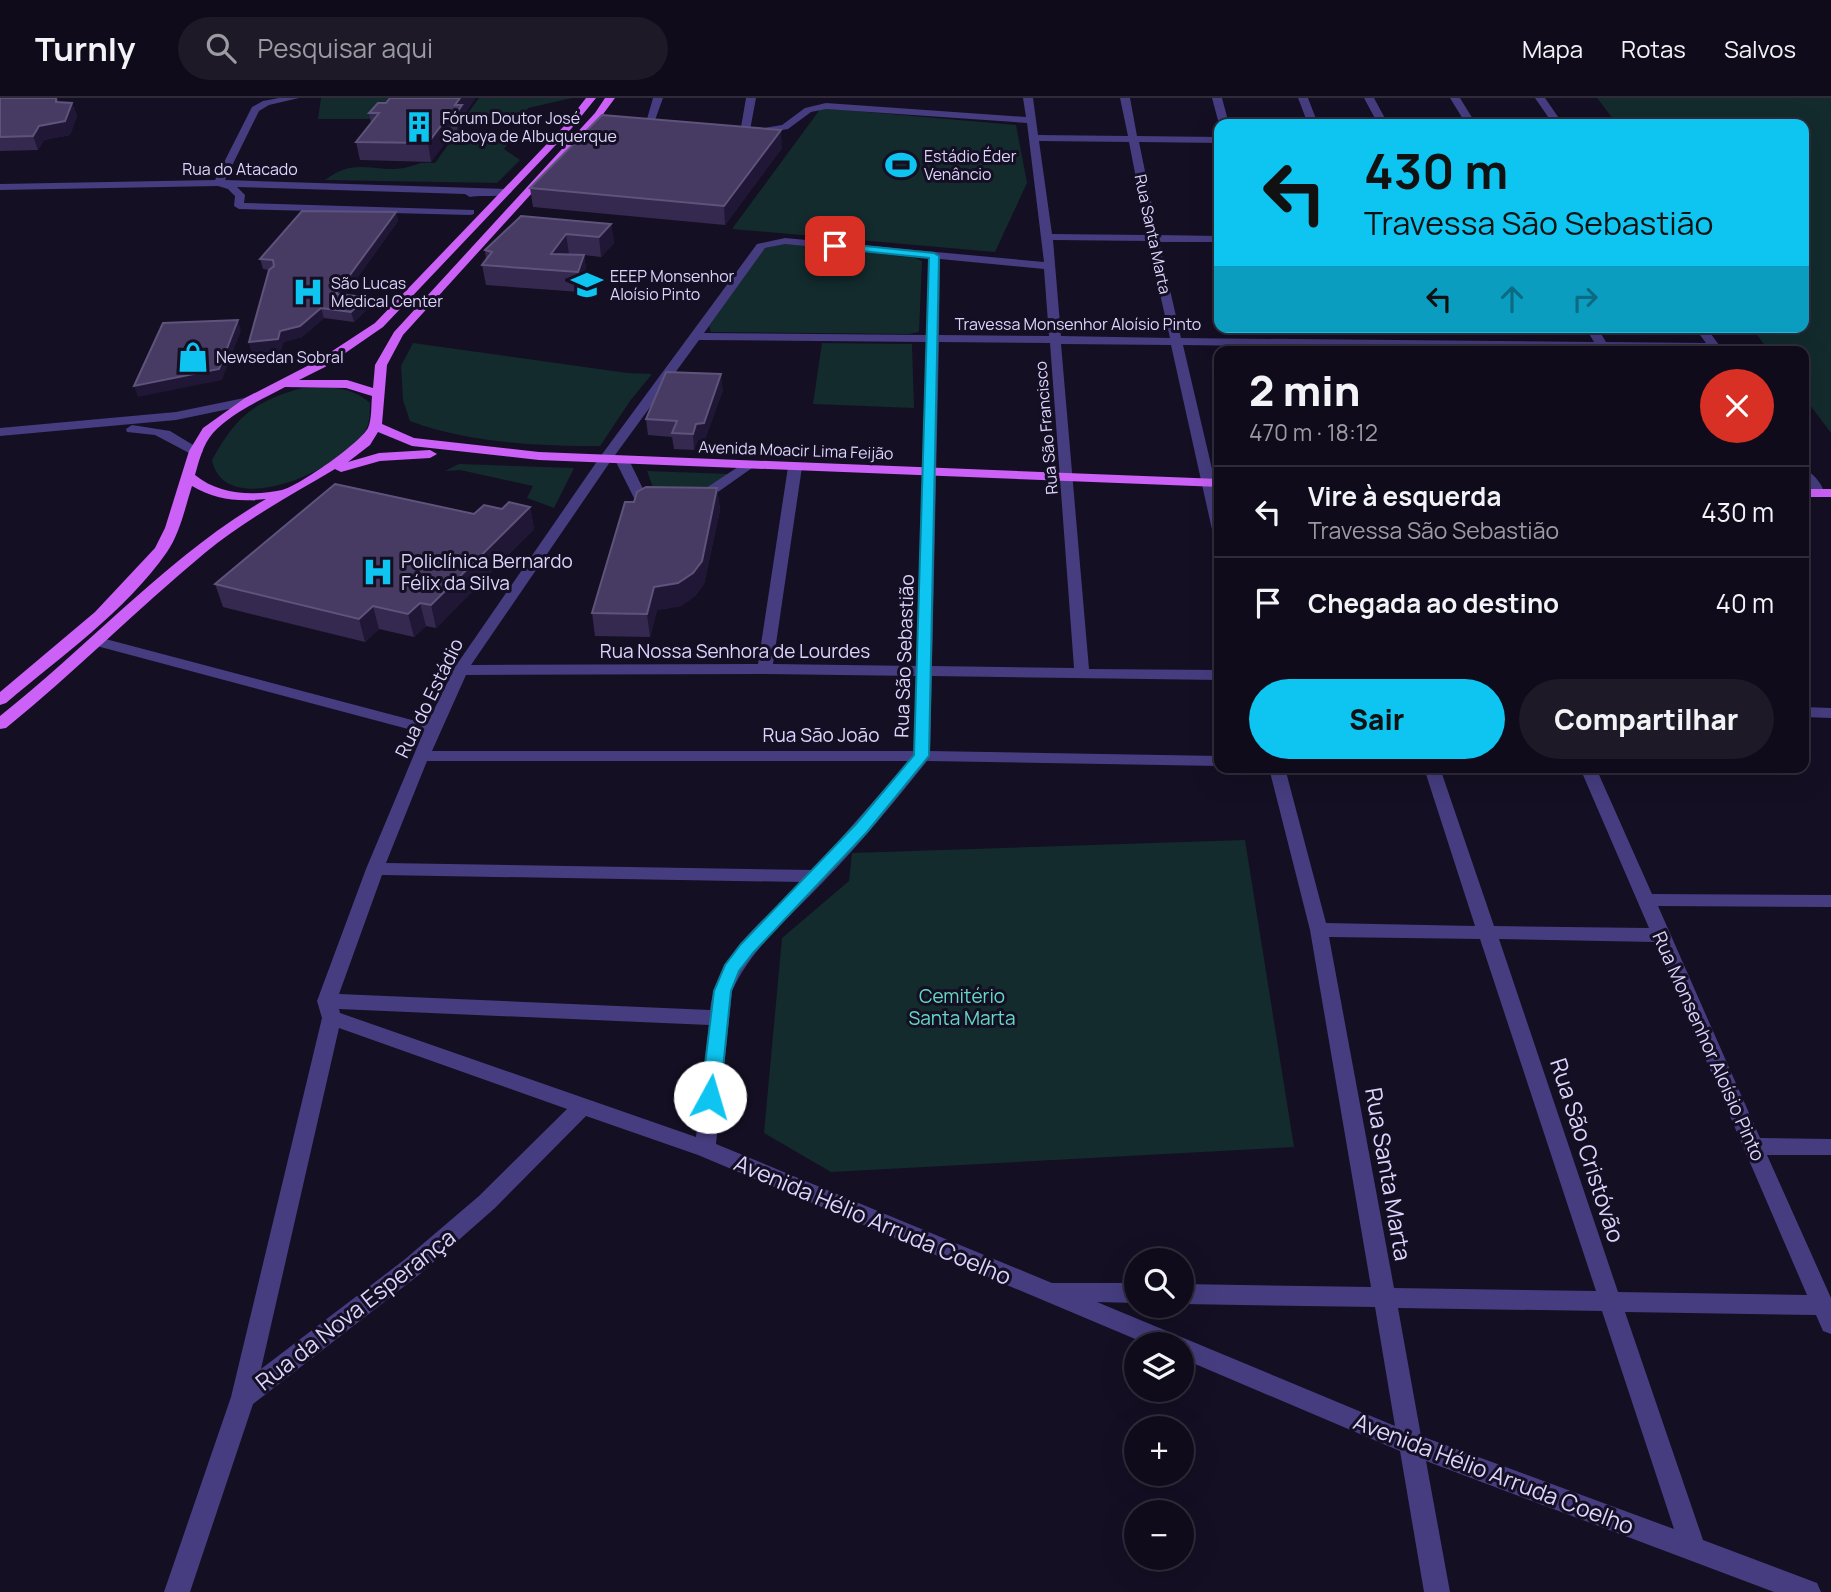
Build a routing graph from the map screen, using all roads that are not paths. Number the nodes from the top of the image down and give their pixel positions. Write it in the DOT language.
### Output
graph roads {
  1 [pos="295,98"];
  2 [pos="591,98"];
  3 [pos="610,98"];
  4 [pos="658,98"];
  5 [pos="751,98"];
  6 [pos="1028,98"];
  7 [pos="1125,98"];
  8 [pos="1217,98"];
  9 [pos="1303,98"];
  10 [pos="1370,98"];
  11 [pos="1455,98"];
  12 [pos="1540,98"];
  13 [pos="841,102"];
  14 [pos="598,115"];
  15 [pos="1223,119"];
  16 [pos="1310,119"];
  17 [pos="1380,119"];
  18 [pos="1468,119"];
  19 [pos="1555,119"];
  20 [pos="1031,120"];
  21 [pos="611,121"];
  22 [pos="631,128"];
  23 [pos="1034,138"];
  24 [pos="1134,138"];
  25 [pos="1214,140"];
  26 [pos="219,183"];
  27 [pos="281,184"];
  28 [pos="0,187"];
  29 [pos="480,191"];
  30 [pos="507,192"];
  31 [pos="246,208"];
  32 [pos="476,214"];
  33 [pos="1047,237"];
  34 [pos="1153,238"];
  35 [pos="1214,239"];
  36 [pos="934,256"];
  37 [pos="1048,266"];
  38 [pos="694,336"];
  39 [pos="931,339"];
  40 [pos="1054,340"];
  41 [pos="1176,341"];
  42 [pos="1273,346"];
  43 [pos="278,385"];
  44 [pos="379,394"];
  45 [pos="249,401"];
  46 [pos="376,425"];
  47 [pos="0,432"];
  48 [pos="0,441"];
  49 [pos="196,451"];
  50 [pos="539,456"];
  51 [pos="605,460"];
  52 [pos="622,460"];
  53 [pos="747,465"];
  54 [pos="795,467"];
  55 [pos="929,472"];
  56 [pos="187,475"];
  57 [pos="316,477"];
  58 [pos="1066,478"];
  59 [pos="1213,483"];
  60 [pos="287,491"];
  61 [pos="664,500"];
  62 [pos="687,501"];
  63 [pos="99,642"];
  64 [pos="765,669"];
  65 [pos="460,670"];
  66 [pos="925,671"];
  67 [pos="1082,673"];
  68 [pos="1214,675"];
  69 [pos="0,700"];
  70 [pos="1809,712"];
  71 [pos="1831,713"];
  72 [pos="0,724"];
  73 [pos="432,730"];
  74 [pos="422,756"];
  75 [pos="922,756"];
  76 [pos="1214,761"];
  77 [pos="1278,773"];
  78 [pos="1434,773"];
  79 [pos="1590,773"];
  80 [pos="375,869"];
  81 [pos="819,876"];
  82 [pos="1644,900"];
  83 [pos="1831,901"];
  84 [pos="1319,930"];
  85 [pos="1488,931"];
  86 [pos="1660,935"];
  87 [pos="330,1009"];
  88 [pos="719,1018"];
  89 [pos="583,1106"];
  90 [pos="1753,1146"];
  91 [pos="1831,1147"];
  92 [pos="705,1150"];
  93 [pos="1046,1291"];
  94 [pos="1124,1293"];
  95 [pos="1194,1293"];
  96 [pos="1384,1297"];
  97 [pos="1610,1302"];
  98 [pos="1827,1314"];
  99 [pos="1144,1332"];
  100 [pos="1194,1353"];
  101 [pos="243,1397"];
  102 [pos="1409,1443"];
  103 [pos="1693,1549"];
  104 [pos="177,1592"];
  105 [pos="1437,1592"];
  106 [pos="1808,1592"];
  1 -- 26 [label="street"];
  2 -- 30 [label="main road"];
  3 -- 14 [label="main road"];
  4 -- 22 [label="street"];
  5 -- 13 [label="street"];
  6 -- 20 [label="street, Rua São Francisco"];
  7 -- 24 [label="street, Rua Santa Marta"];
  8 -- 15 [label="street"];
  9 -- 16 [label="street"];
  10 -- 17 [label="street"];
  11 -- 18 [label="street"];
  12 -- 19 [label="street"];
  13 -- 20 [label="street"];
  14 -- 21 [label="street"];
  14 -- 44 [label="main road"];
  20 -- 23 [label="street, Rua São Francisco"];
  23 -- 24 [label="street"];
  23 -- 33 [label="street, Rua São Francisco"];
  24 -- 25 [label="street"];
  24 -- 34 [label="street, Rua Santa Marta"];
  26 -- 27 [label="street, Rua do Atacado"];
  26 -- 28 [label="street, Rua do Atacado"];
  26 -- 31 [label="street"];
  27 -- 29 [label="street, Rua do Atacado"];
  27 -- 31 [label="street"];
  29 -- 30 [label="street, Rua do Atacado"];
  29 -- 32 [label="street"];
  30 -- 32 [label="main road"];
  31 -- 32 [label="street"];
  32 -- 43 [label="main road"];
  33 -- 34 [label="street"];
  33 -- 37 [label="street, Rua São Francisco"];
  34 -- 35 [label="street"];
  34 -- 41 [label="street, Rua Santa Marta"];
  36 -- 37 [label="street"];
  36 -- 38 [label="street, Rua do Estádio"];
  36 -- 39 [label="street, Rua São Sebastião"];
  37 -- 40 [label="street, Rua São Francisco"];
  38 -- 39 [label="street, Travessa Monsenhor Aloísio Pinto"];
  38 -- 51 [label="street, Rua do Estádio"];
  39 -- 40 [label="street, Travessa Monsenhor Aloísio Pinto"];
  39 -- 55 [label="street, Rua São Sebastião"];
  40 -- 41 [label="street, Travessa Monsenhor Aloísio Pinto"];
  40 -- 58 [label="street, Rua São Francisco"];
  41 -- 42 [label="street, Travessa Monsenhor Aloísio Pinto"];
  41 -- 59 [label="street, Rua Santa Marta"];
  43 -- 44 [label="main road"];
  43 -- 45 [label="main road"];
  44 -- 46 [label="main road"];
  45 -- 47 [label="street"];
  45 -- 49 [label="main road"];
  46 -- 50 [label="main road"];
  46 -- 57 [label="main road"];
  48 -- 49 [label="street"];
  49 -- 56 [label="main road"];
  50 -- 51 [label="main road, Avenida Moacir Lima Feijão"];
  50 -- 57 [label="main road"];
  51 -- 52 [label="main road, Avenida Moacir Lima Feijão"];
  51 -- 65 [label="street, Rua do Estádio"];
  52 -- 53 [label="main road, Avenida Moacir Lima Feijão"];
  52 -- 61 [label="street"];
  53 -- 54 [label="main road, Avenida Moacir Lima Feijão"];
  53 -- 62 [label="street"];
  54 -- 55 [label="main road, Avenida Moacir Lima Feijão"];
  54 -- 64 [label="street"];
  55 -- 58 [label="main road, Avenida Moacir Lima Feijão"];
  55 -- 66 [label="street, Rua São Sebastião"];
  56 -- 60 [label="main road"];
  56 -- 69 [label="main road"];
  57 -- 60 [label="main road"];
  58 -- 59 [label="main road, Avenida Moacir Lima Feijão"];
  58 -- 67 [label="street, Rua São Francisco"];
  60 -- 63 [label="main road"];
  63 -- 72 [label="main road"];
  63 -- 73 [label="street"];
  64 -- 65 [label="street, Rua Nossa Senhora de Lourdes"];
  64 -- 66 [label="street, Rua Nossa Senhora de Lourdes"];
  65 -- 73 [label="street, Rua do Estádio"];
  66 -- 67 [label="street, Rua Nossa Senhora de Lourdes"];
  66 -- 75 [label="street, Rua São Sebastião"];
  67 -- 68 [label="street, Rua Nossa Senhora de Lourdes"];
  70 -- 71 [label="street"];
  73 -- 74 [label="street, Rua do Estádio"];
  74 -- 75 [label="street, Rua São João"];
  74 -- 80 [label="street, Rua do Estádio"];
  75 -- 76 [label="street, Rua São João"];
  75 -- 81 [label="street, Rua São Sebastião"];
  77 -- 84 [label="street, Rua Santa Marta"];
  78 -- 85 [label="street, Rua São Cristóvão"];
  79 -- 82 [label="street, Rua Monsenhor Aloísio Pinto"];
  80 -- 81 [label="street"];
  80 -- 87 [label="street, Rua do Estádio"];
  81 -- 88 [label="street, Rua São Sebastião"];
  82 -- 83 [label="street"];
  82 -- 86 [label="street, Rua Monsenhor Aloísio Pinto"];
  84 -- 85 [label="street"];
  84 -- 96 [label="street, Rua Santa Marta"];
  85 -- 86 [label="street"];
  85 -- 97 [label="street, Rua São Cristóvão"];
  86 -- 90 [label="street, Rua Monsenhor Aloísio Pinto"];
  87 -- 88 [label="street"];
  87 -- 89 [label="street, Avenida Hélio Arruda Coelho"];
  87 -- 101 [label="street, Rua do Estádio"];
  88 -- 92 [label="street, Rua São Sebastião"];
  89 -- 92 [label="street, Avenida Hélio Arruda Coelho"];
  89 -- 101 [label="street, Rua da Nova Esperança"];
  90 -- 91 [label="street"];
  90 -- 98 [label="street, Rua Monsenhor Aloísio Pinto"];
  92 -- 93 [label="street, Avenida Hélio Arruda Coelho"];
  93 -- 94 [label="street"];
  93 -- 99 [label="street, Avenida Hélio Arruda Coelho"];
  95 -- 96 [label="street"];
  96 -- 97 [label="street"];
  96 -- 102 [label="street, Rua Santa Marta"];
  97 -- 98 [label="street"];
  97 -- 103 [label="street, Rua São Cristóvão"];
  100 -- 102 [label="street, Avenida Hélio Arruda Coelho"];
  101 -- 104 [label="street, Rua da Nova Esperança"];
  102 -- 103 [label="street, Avenida Hélio Arruda Coelho"];
  102 -- 105 [label="street, Rua Santa Marta"];
  103 -- 106 [label="street, Avenida Hélio Arruda Coelho"];
}
